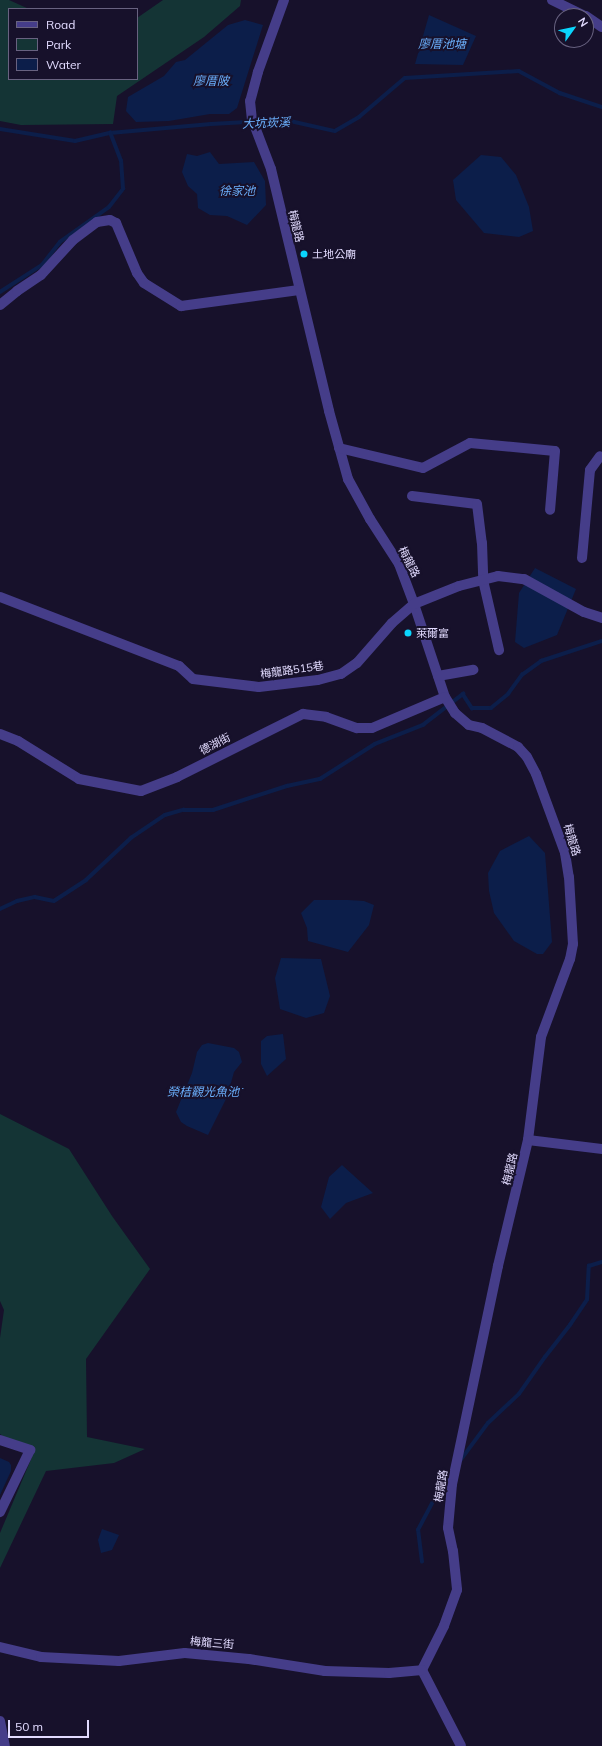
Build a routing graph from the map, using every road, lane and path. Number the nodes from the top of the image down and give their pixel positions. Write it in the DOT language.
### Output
graph roads {
  1 [pos="284,0"];
  2 [pos="552,0"];
  3 [pos="569,8"];
  4 [pos="299,290"];
  5 [pos="0,305"];
  6 [pos="339,448"];
  7 [pos="600,456"];
  8 [pos="412,496"];
  9 [pos="550,510"];
  10 [pos="582,558"];
  11 [pos="484,580"];
  12 [pos="0,596"];
  13 [pos="414,604"];
  14 [pos="602,618"];
  15 [pos="499,650"];
  16 [pos="473,670"];
  17 [pos="438,676"];
  18 [pos="445,697"];
  19 [pos="0,734"];
  20 [pos="528,1140"];
  21 [pos="602,1150"];
  22 [pos="0,1440"];
  23 [pos="0,1512"];
  24 [pos="0,1647"];
  25 [pos="422,1670"];
  26 [pos="0,1721"];
  27 [pos="4,1746"];
  28 [pos="461,1746"];
  1 -- 4 [label="street, 梅龍路"];
  2 -- 3 [label="street"];
  4 -- 5 [label="street"];
  4 -- 6 [label="street, 梅龍路"];
  6 -- 9 [label="street"];
  6 -- 13 [label="street, 梅龍路"];
  7 -- 10 [label="street"];
  8 -- 11 [label="street"];
  11 -- 13 [label="street, 梅龍路515巷"];
  11 -- 14 [label="street, 梅龍路515巷"];
  11 -- 15 [label="street"];
  12 -- 13 [label="street, 梅龍路515巷"];
  13 -- 17 [label="street, 梅龍路"];
  16 -- 17 [label="street"];
  17 -- 18 [label="street, 梅龍路"];
  18 -- 19 [label="street, 德湖街"];
  18 -- 20 [label="street, 梅龍路"];
  20 -- 21 [label="street"];
  20 -- 25 [label="street, 梅龍路"];
  22 -- 23 [label="street"];
  24 -- 25 [label="street, 梅龍三街"];
  25 -- 28 [label="street"];
  26 -- 27 [label="street"];
}
